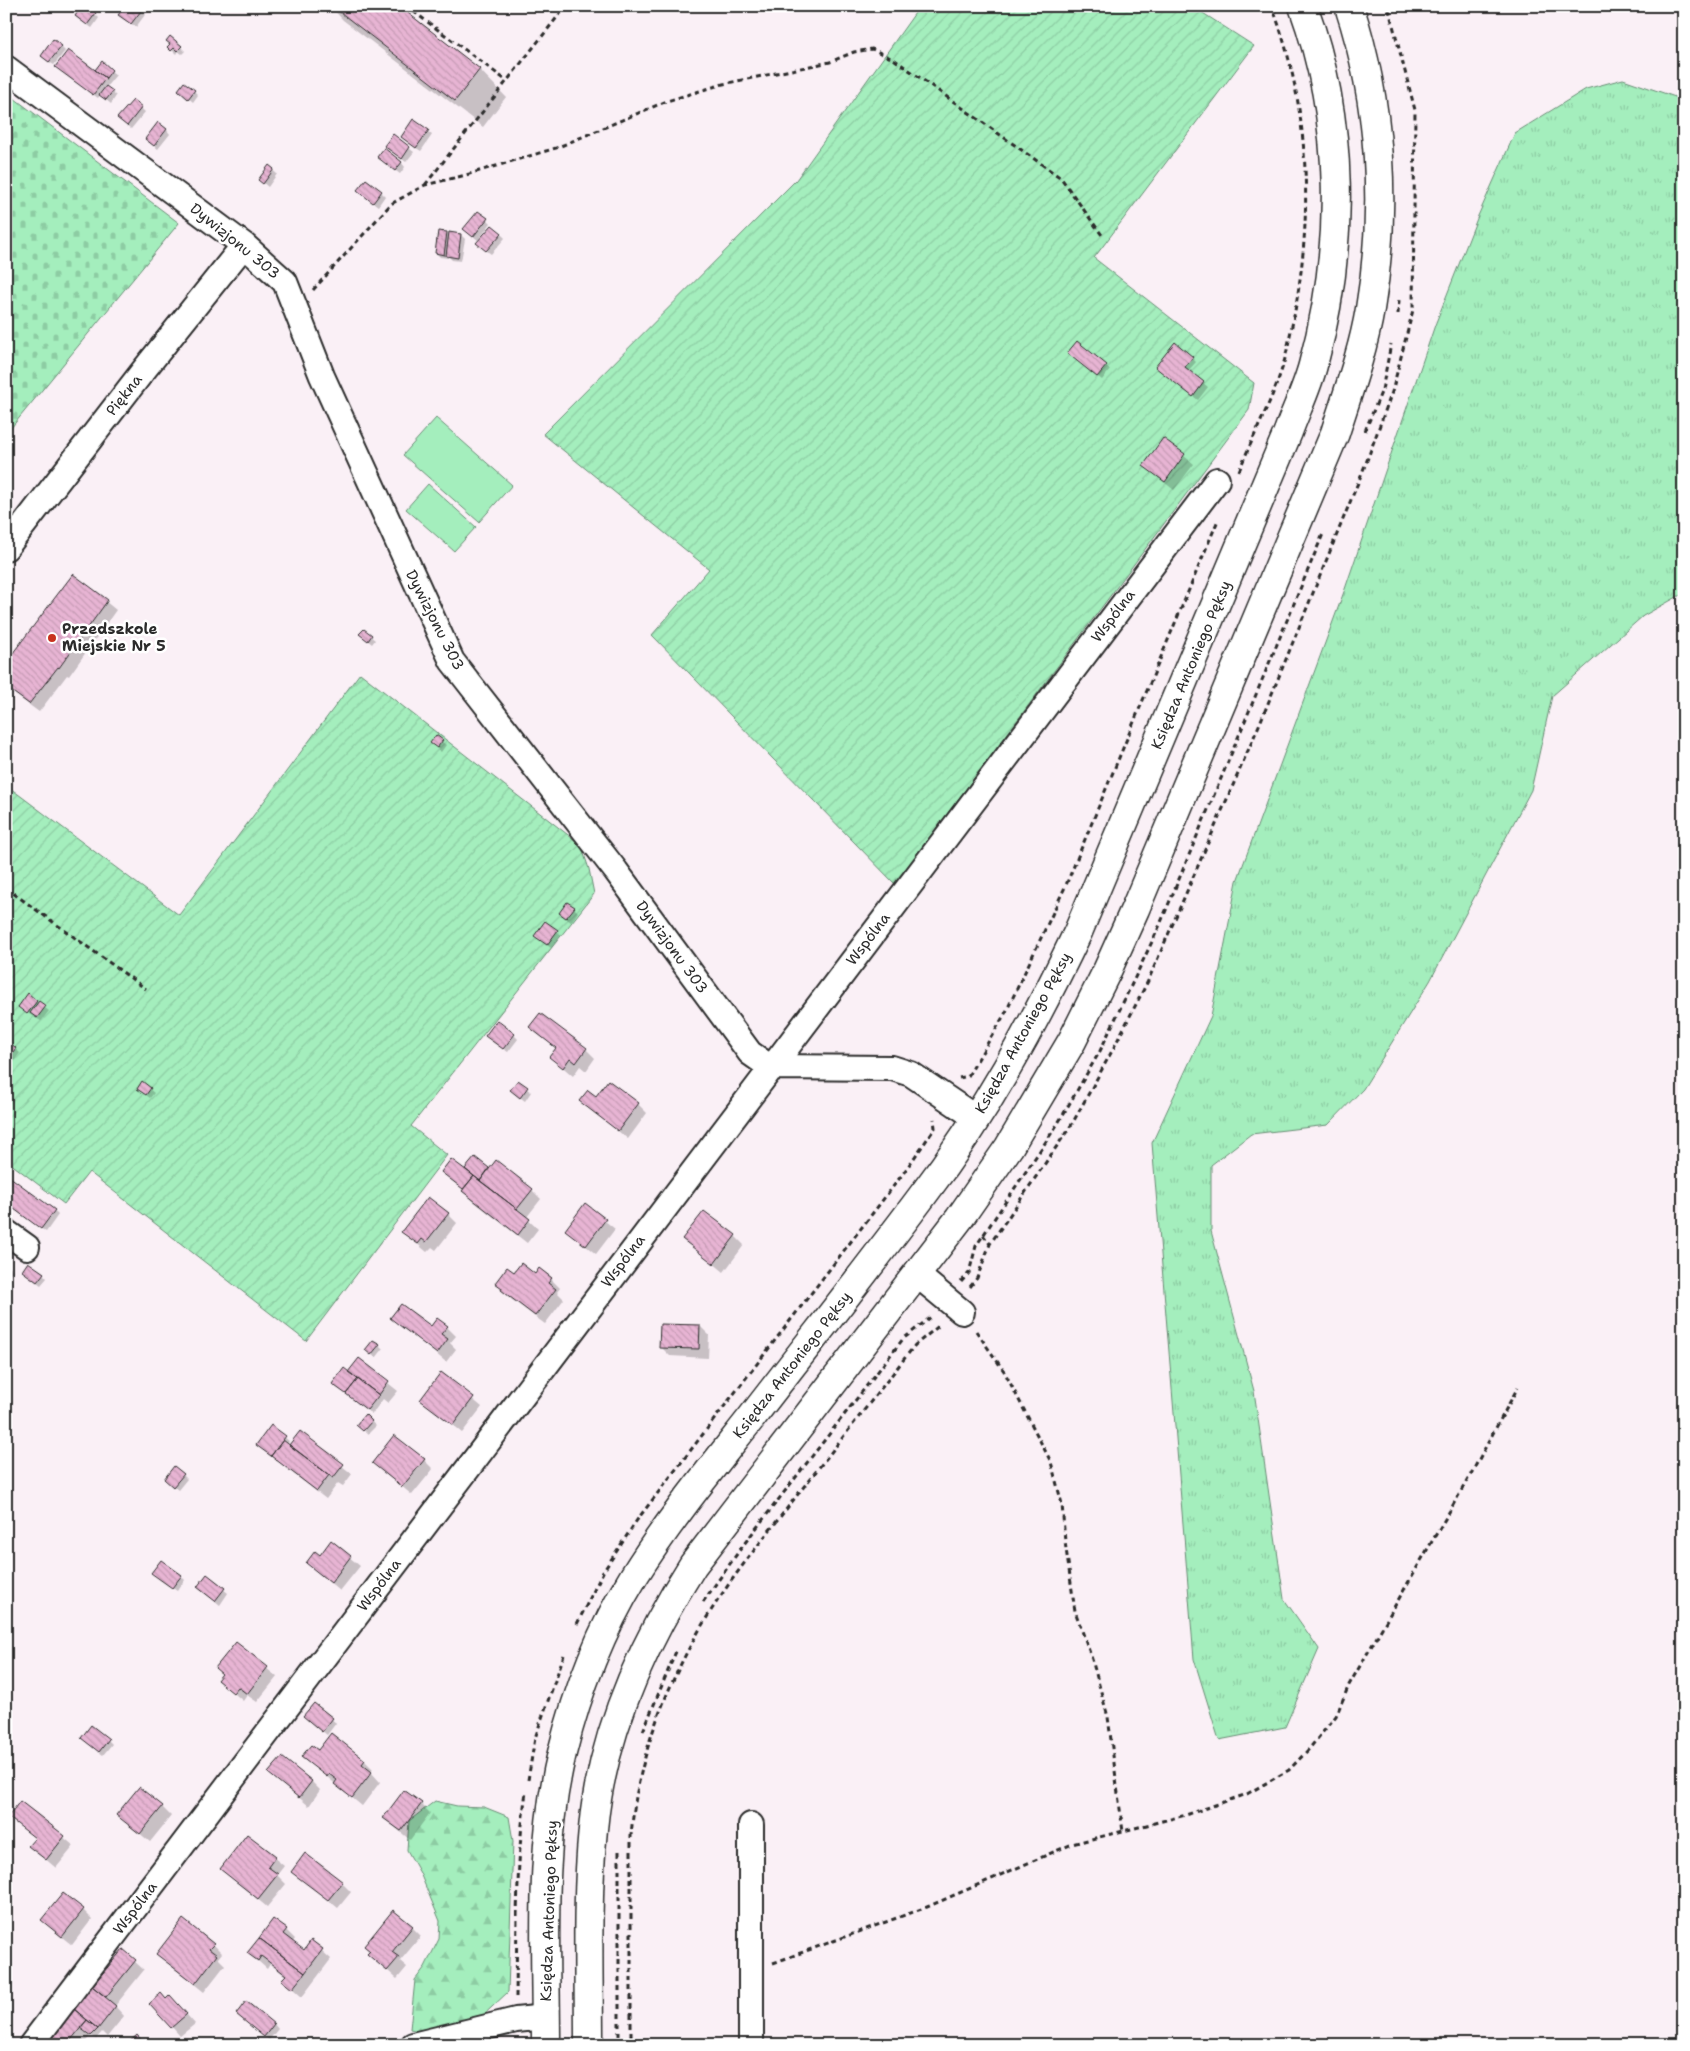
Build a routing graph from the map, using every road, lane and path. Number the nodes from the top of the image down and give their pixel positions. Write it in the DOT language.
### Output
graph roads {
  1 [pos="406,6"];
  2 [pos="566,6"];
  3 [pos="1272,6"];
  4 [pos="1303,6"];
  5 [pos="1349,6"];
  6 [pos="6,68"];
  7 [pos="507,81"];
  8 [pos="425,185"];
  9 [pos="1104,238"];
  10 [pos="244,245"];
  11 [pos="296,310"];
  12 [pos="1228,476"];
  13 [pos="1219,518"];
  14 [pos="6,548"];
  15 [pos="6,888"];
  16 [pos="146,989"];
  17 [pos="770,1067"];
  18 [pos="942,1093"];
  19 [pos="976,1118"];
  20 [pos="6,1232"];
  21 [pos="27,1247"];
  22 [pos="916,1274"];
  23 [pos="962,1312"];
  24 [pos="1518,1387"];
  25 [pos="573,1633"];
  26 [pos="566,1650"];
  27 [pos="528,1782"];
  28 [pos="526,1790"];
  29 [pos="751,1825"];
  30 [pos="1123,1832"];
  31 [pos="751,1971"];
  32 [pos="546,2017"];
  33 [pos="516,2020"];
  34 [pos="32,2045"];
  35 [pos="413,2045"];
  36 [pos="546,2045"];
  37 [pos="589,2045"];
  38 [pos="751,2045"];
  1 -- 7 [label="path"];
  2 -- 7 [label="path"];
  3 -- 12 [label="path"];
  4 -- 19 [label="main road, Księdza Antoniego Pęksy"];
  5 -- 22 [label="main road"];
  6 -- 10 [label="street, Dywizjonu 303"];
  7 -- 8 [label="path"];
  8 -- 9 [label="path"];
  8 -- 11 [label="path"];
  10 -- 11 [label="street, Dywizjonu 303"];
  10 -- 14 [label="street, Piękna"];
  11 -- 17 [label="street, Dywizjonu 303"];
  12 -- 17 [label="street, Wspólna"];
  13 -- 18 [label="path"];
  15 -- 16 [label="path"];
  17 -- 18 [label="street"];
  17 -- 34 [label="street, Wspólna"];
  18 -- 19 [label="street"];
  18 -- 25 [label="path"];
  19 -- 32 [label="main road, Księdza Antoniego Pęksy"];
  20 -- 21 [label="street"];
  22 -- 23 [label="street"];
  22 -- 37 [label="main road"];
  23 -- 30 [label="path"];
  24 -- 30 [label="path"];
  26 -- 27 [label="path"];
  28 -- 33 [label="path"];
  29 -- 31 [label="street"];
  30 -- 31 [label="path"];
  31 -- 38 [label="street"];
  32 -- 33 [label="street"];
  32 -- 36 [label="main road, Księdza Antoniego Pęksy"];
  33 -- 35 [label="street"];
}
